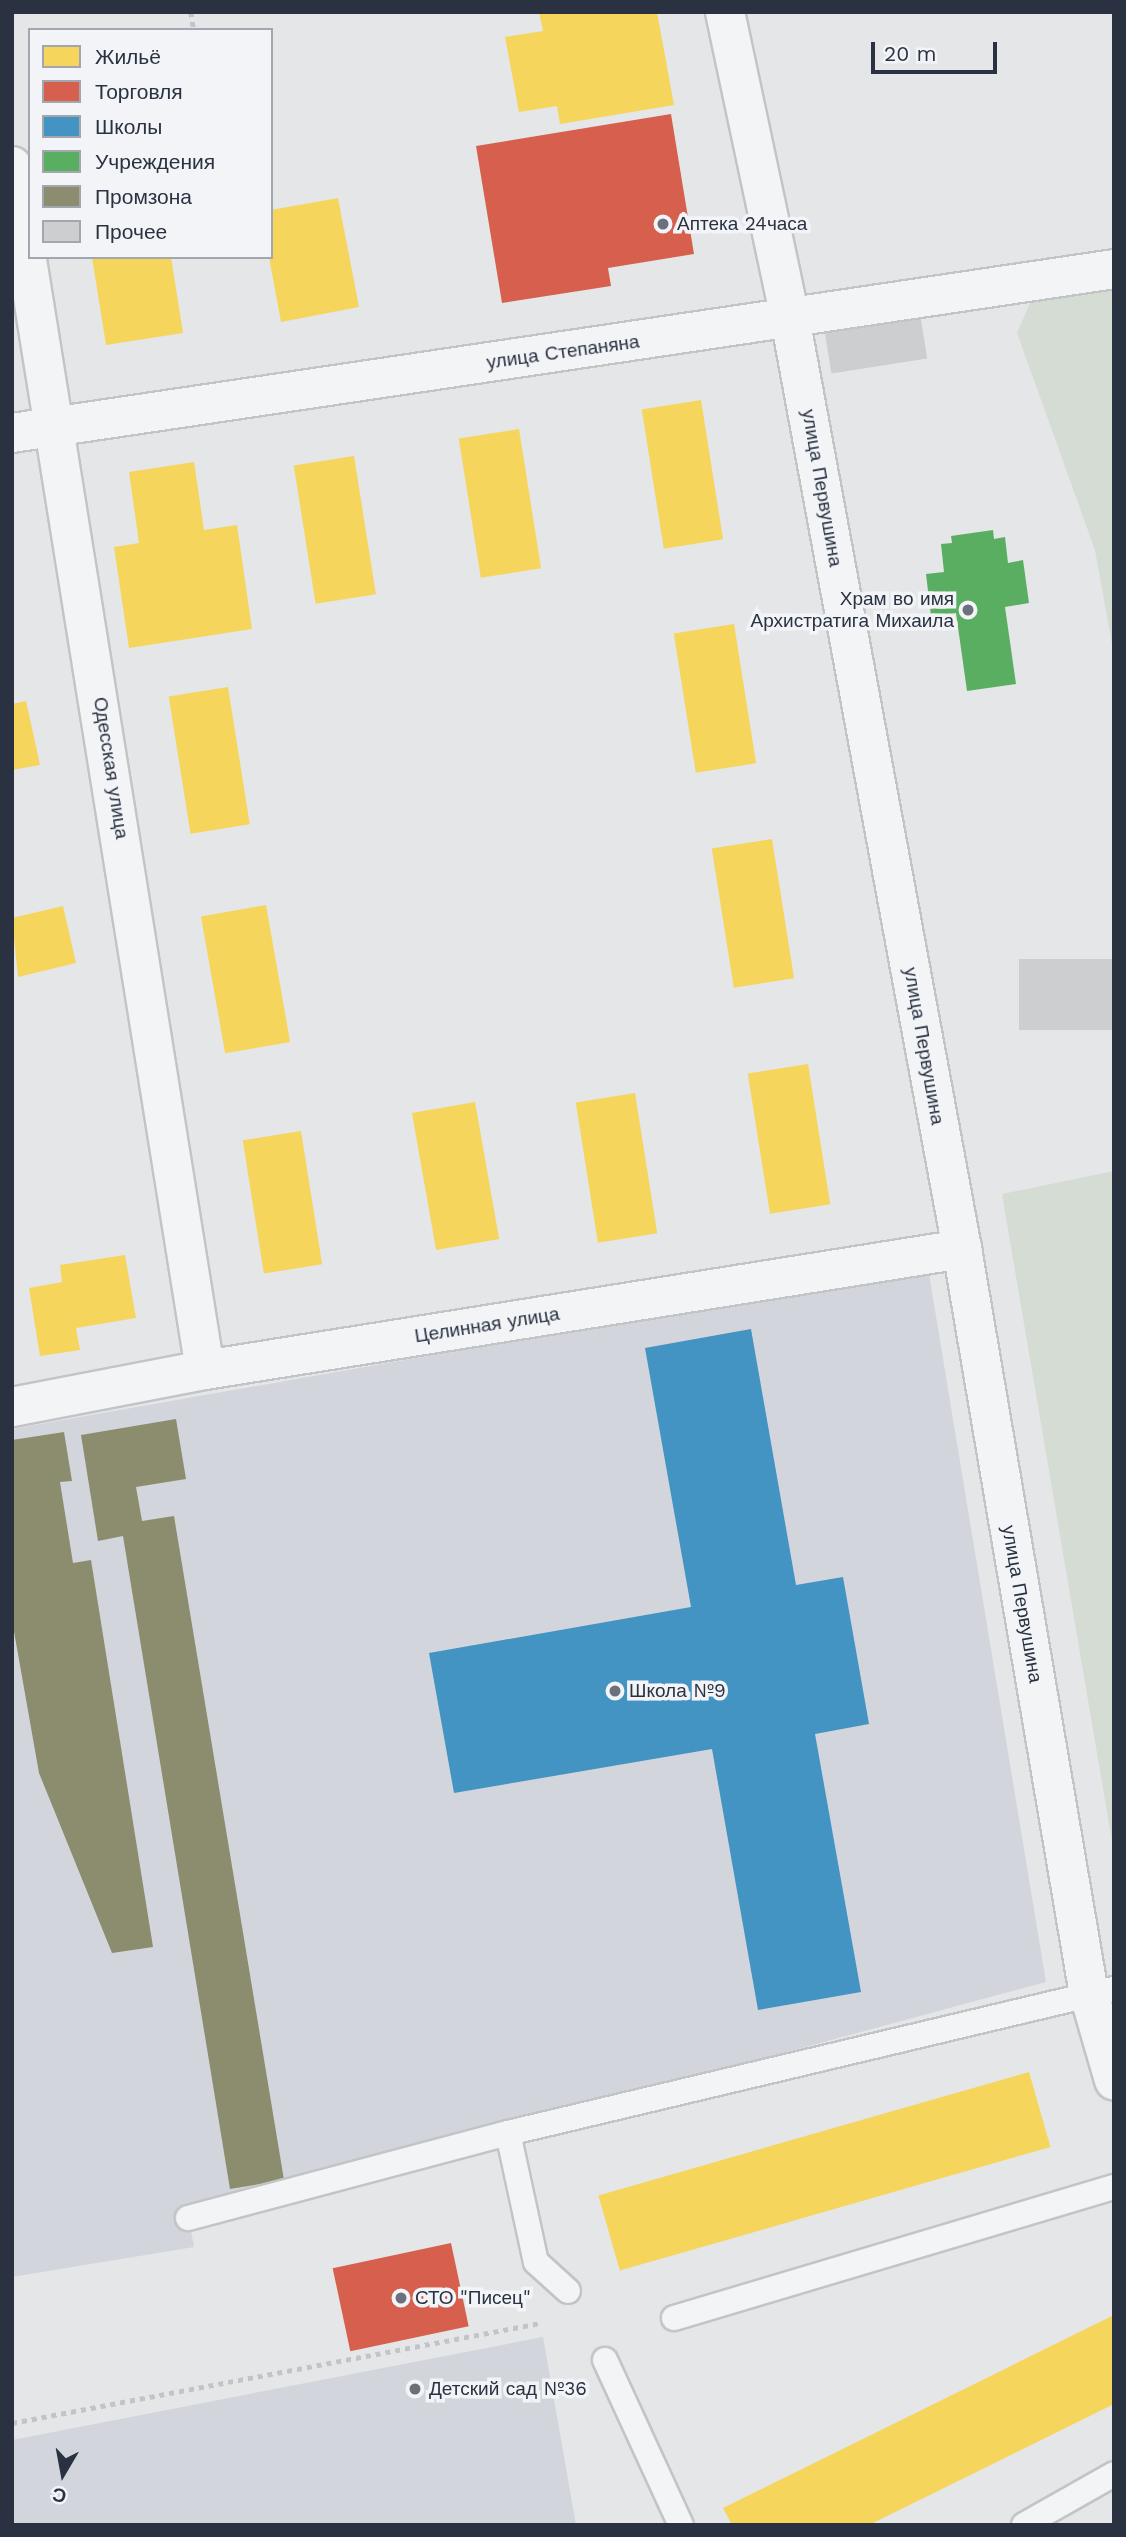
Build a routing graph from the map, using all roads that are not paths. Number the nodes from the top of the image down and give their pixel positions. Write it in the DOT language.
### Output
graph roads {
  1 [pos="725,12"];
  2 [pos="12,166"];
  3 [pos="28,258"];
  4 [pos="28,259"];
  5 [pos="1114,269"];
  6 [pos="790,318"];
  7 [pos="57,426"];
  8 [pos="12,433"];
  9 [pos="962,1250"];
  10 [pos="205,1370"];
  11 [pos="12,1406"];
  12 [pos="1101,1992"];
  13 [pos="1114,2080"];
  14 [pos="508,2133"];
  15 [pos="1114,2187"];
  16 [pos="188,2218"];
  17 [pos="568,2291"];
  18 [pos="674,2318"];
  19 [pos="605,2360"];
  20 [pos="1114,2474"];
  21 [pos="681,2525"];
  22 [pos="1024,2525"];
  1 -- 6 [label="street, улица Первушина"];
  2 -- 3 [label="street, Одесская улица"];
  4 -- 7 [label="street, Одесская улица"];
  5 -- 6 [label="street, улица Степаняна"];
  6 -- 7 [label="street, улица Степаняна"];
  6 -- 9 [label="street, улица Первушина"];
  7 -- 8 [label="street, улица Степаняна"];
  7 -- 10 [label="street, Одесская улица"];
  9 -- 10 [label="street, Целинная улица"];
  9 -- 12 [label="street, улица Первушина"];
  10 -- 11 [label="street, Целинная улица"];
  12 -- 13 [label="street, улица Первушина"];
  12 -- 14 [label="lane"];
  14 -- 16 [label="lane"];
  14 -- 17 [label="lane"];
  15 -- 18 [label="lane"];
  19 -- 21 [label="lane"];
  20 -- 22 [label="lane"];
}
